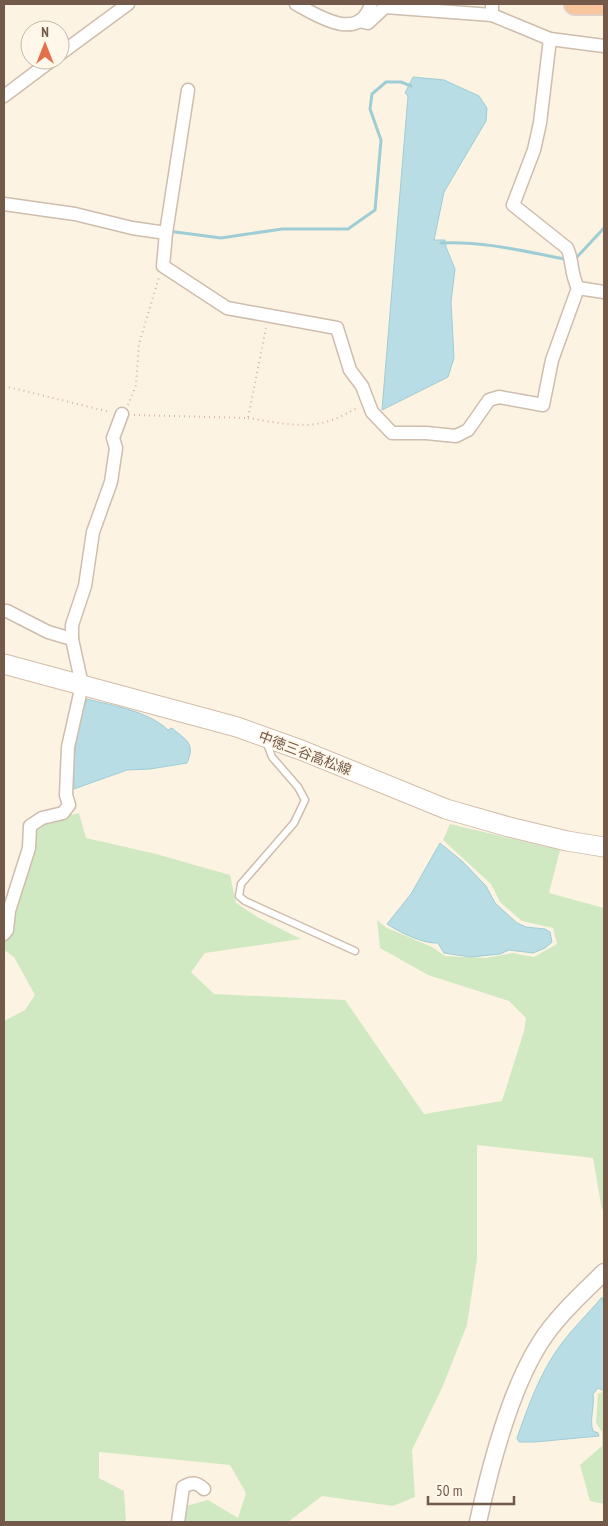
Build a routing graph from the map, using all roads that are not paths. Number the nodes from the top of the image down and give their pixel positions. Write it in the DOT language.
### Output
graph roads {
  1 [pos="128,4"];
  2 [pos="296,4"];
  3 [pos="371,4"];
  4 [pos="575,4"];
  5 [pos="604,4"];
  6 [pos="492,10"];
  7 [pos="359,21"];
  8 [pos="550,39"];
  9 [pos="604,46"];
  10 [pos="70,47"];
  11 [pos="39,70"];
  12 [pos="188,90"];
  13 [pos="4,96"];
  14 [pos="4,204"];
  15 [pos="166,233"];
  16 [pos="578,288"];
  17 [pos="604,292"];
  18 [pos="123,414"];
  19 [pos="4,611"];
  20 [pos="72,639"];
  21 [pos="4,664"];
  22 [pos="82,685"];
  23 [pos="264,737"];
  24 [pos="604,847"];
  25 [pos="4,934"];
  26 [pos="355,951"];
  27 [pos="604,1272"];
  28 [pos="204,1488"];
  29 [pos="178,1522"];
  30 [pos="478,1522"];
  1 -- 10 [label="street"];
  2 -- 7 [label="street"];
  3 -- 7 [label="street"];
  4 -- 5 [label="highway"];
  6 -- 7 [label="street"];
  6 -- 8 [label="street"];
  8 -- 9 [label="street"];
  8 -- 16 [label="street"];
  11 -- 13 [label="street"];
  12 -- 15 [label="street"];
  14 -- 15 [label="street"];
  15 -- 16 [label="street"];
  16 -- 17 [label="street"];
  18 -- 20 [label="street"];
  19 -- 20 [label="street"];
  20 -- 22 [label="street"];
  21 -- 22 [label="main road, 中徳三谷高松線"];
  22 -- 23 [label="main road, 中徳三谷高松線"];
  22 -- 25 [label="street"];
  23 -- 24 [label="main road, 中徳三谷高松線"];
  23 -- 26 [label="lane"];
  27 -- 30 [label="street"];
  28 -- 29 [label="street"];
}
